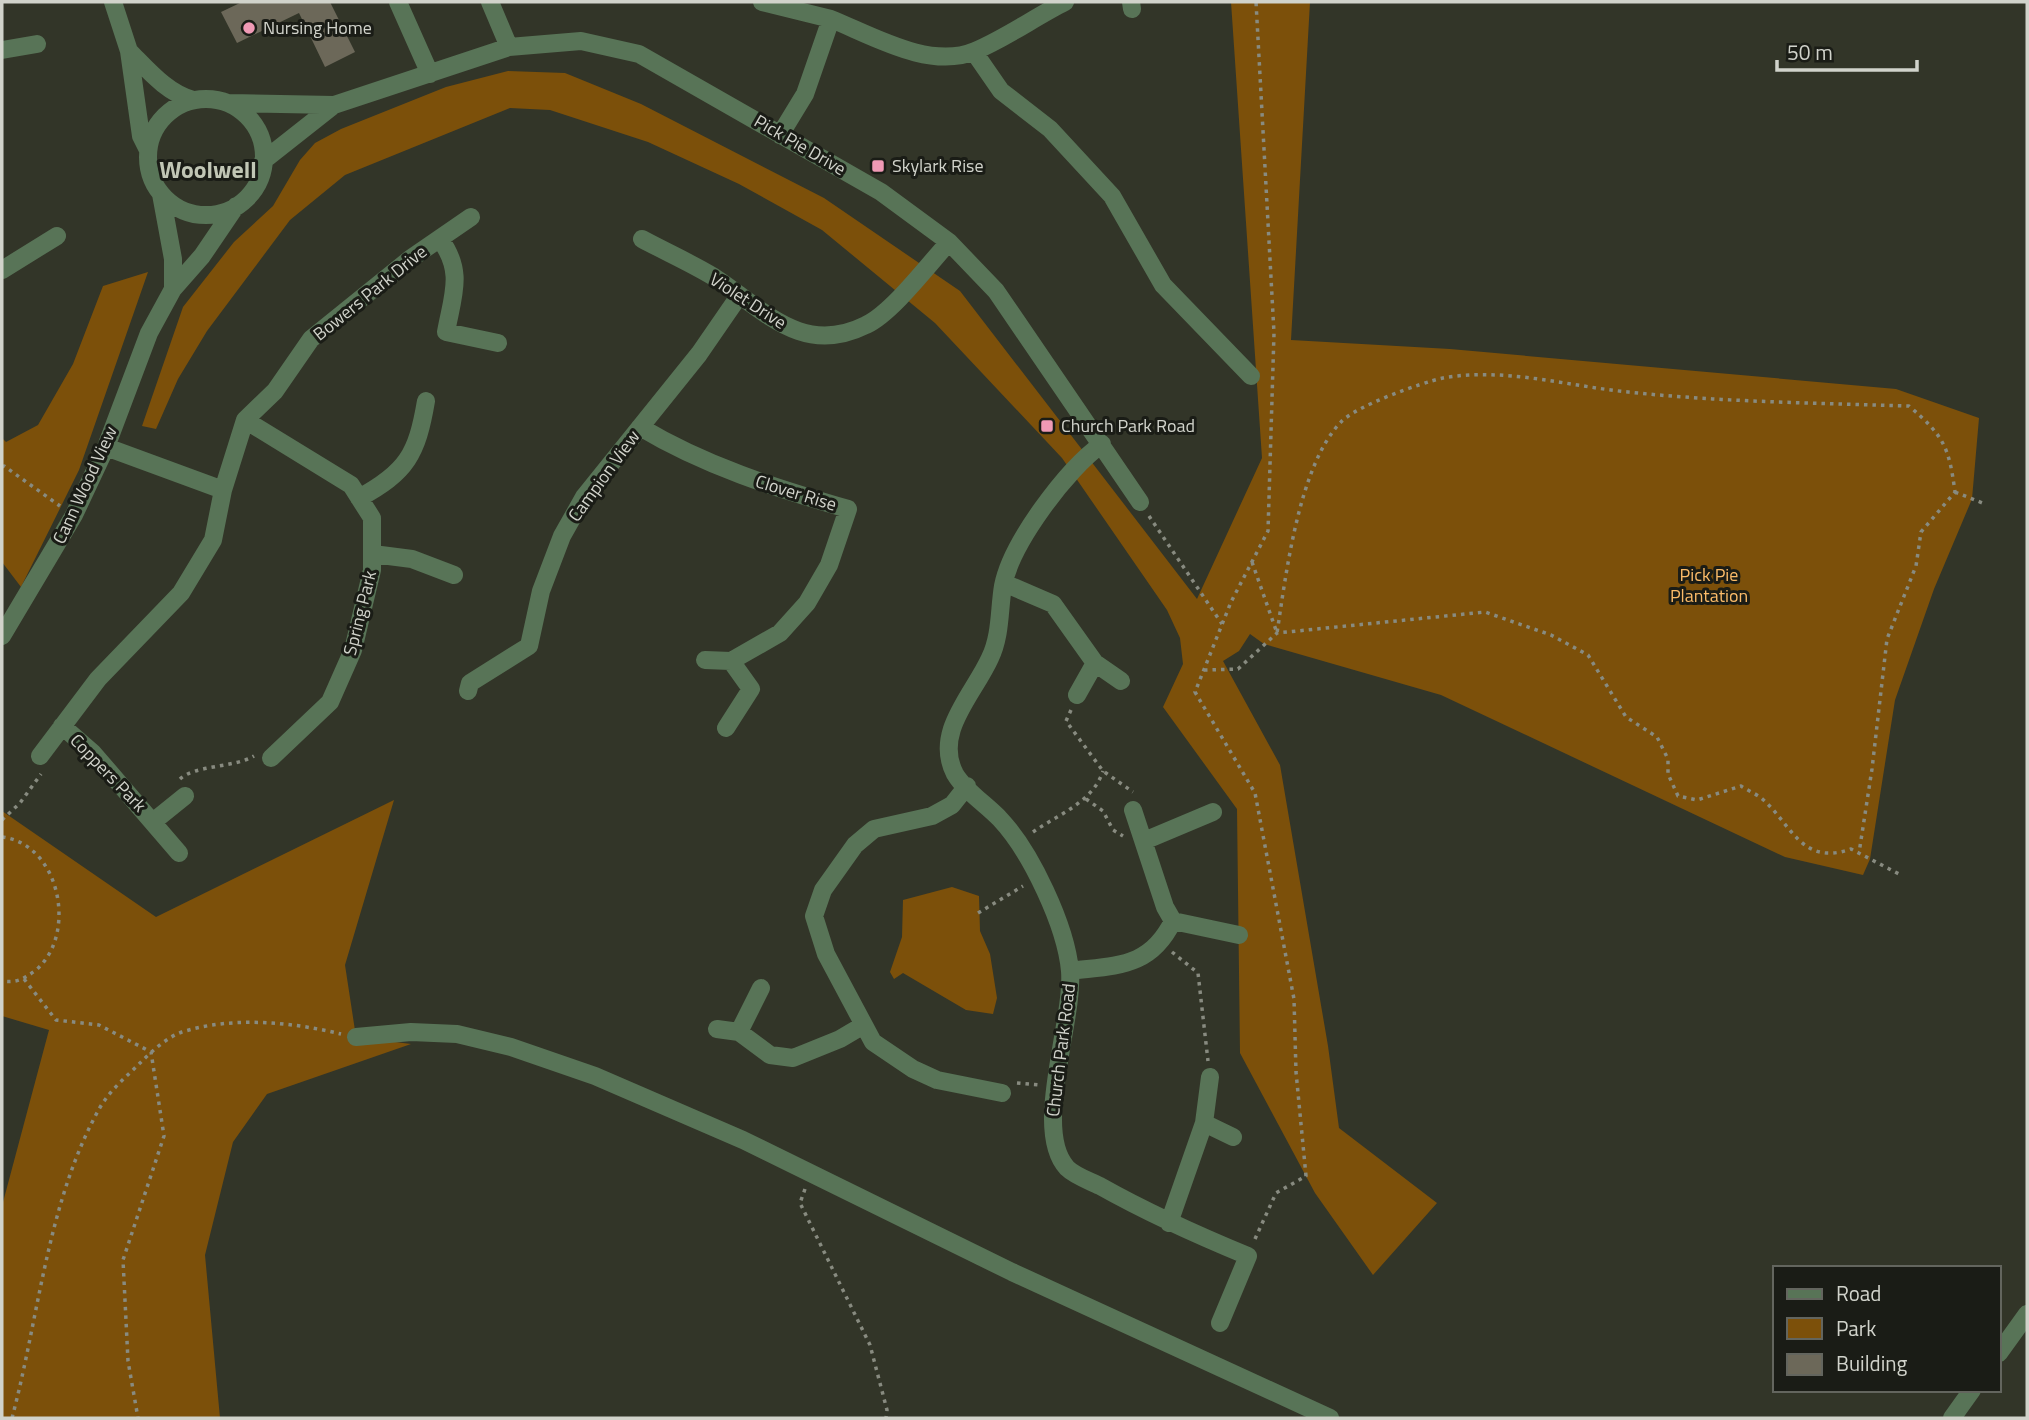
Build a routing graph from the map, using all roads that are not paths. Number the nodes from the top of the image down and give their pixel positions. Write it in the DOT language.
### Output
graph roads {
  1 [pos="113,2"];
  2 [pos="398,2"];
  3 [pos="490,2"];
  4 [pos="762,2"];
  5 [pos="1065,2"];
  6 [pos="831,19"];
  7 [pos="37,44"];
  8 [pos="509,47"];
  9 [pos="2,50"];
  10 [pos="129,51"];
  11 [pos="974,52"];
  12 [pos="429,74"];
  13 [pos="194,100"];
  14 [pos="229,103"];
  15 [pos="334,105"];
  16 [pos="780,135"];
  17 [pos="148,150"];
  18 [pos="263,161"];
  19 [pos="160,194"];
  20 [pos="236,206"];
  21 [pos="471,218"];
  22 [pos="57,236"];
  23 [pos="440,239"];
  24 [pos="642,240"];
  25 [pos="949,242"];
  26 [pos="2,270"];
  27 [pos="173,289"];
  28 [pos="739,296"];
  29 [pos="498,343"];
  30 [pos="1251,376"];
  31 [pos="426,401"];
  32 [pos="245,420"];
  33 [pos="640,427"];
  34 [pos="1102,444"];
  35 [pos="106,447"];
  36 [pos="223,490"];
  37 [pos="359,498"];
  38 [pos="1140,502"];
  39 [pos="373,554"];
  40 [pos="454,575"];
  41 [pos="1004,583"];
  42 [pos="2,636"];
  43 [pos="705,660"];
  44 [pos="731,661"];
  45 [pos="1095,663"];
  46 [pos="1121,681"];
  47 [pos="950,688"];
  48 [pos="468,691"];
  49 [pos="1077,695"];
  50 [pos="965,700"];
  51 [pos="62,726"];
  52 [pos="726,729"];
  53 [pos="40,756"];
  54 [pos="271,758"];
  55 [pos="967,786"];
  56 [pos="185,796"];
  57 [pos="1133,810"];
  58 [pos="1213,812"];
  59 [pos="154,821"];
  60 [pos="1144,841"];
  61 [pos="179,853"];
  62 [pos="1173,921"];
  63 [pos="1239,935"];
  64 [pos="1070,971"];
  65 [pos="761,988"];
  66 [pos="862,1026"];
  67 [pos="717,1029"];
  68 [pos="739,1032"];
  69 [pos="356,1037"];
  70 [pos="1210,1077"];
  71 [pos="1002,1093"];
  72 [pos="1204,1123"];
  73 [pos="1233,1137"];
  74 [pos="1168,1223"];
  75 [pos="2027,1314"];
  76 [pos="1220,1323"];
  77 [pos="2001,1350"];
  78 [pos="1971,1392"];
  79 [pos="1330,1418"];
  80 [pos="1952,1418"];
  1 -- 10 [label="street"];
  2 -- 12 [label="street"];
  3 -- 8 [label="street"];
  4 -- 6 [label="street"];
  5 -- 11 [label="street"];
  6 -- 11 [label="street"];
  6 -- 16 [label="street"];
  7 -- 9 [label="street"];
  8 -- 12 [label="street, Pick Pie Drive"];
  8 -- 16 [label="street, Pick Pie Drive"];
  10 -- 13 [label="street"];
  10 -- 17 [label="street"];
  11 -- 30 [label="street"];
  12 -- 15 [label="street, Pick Pie Drive"];
  13 -- 14 [label="street"];
  13 -- 17 [label="street"];
  14 -- 15 [label="street, Pick Pie Drive"];
  14 -- 18 [label="street"];
  15 -- 18 [label="street, Pick Pie Drive"];
  16 -- 25 [label="street, Pick Pie Drive"];
  17 -- 19 [label="street"];
  18 -- 20 [label="street"];
  19 -- 20 [label="street"];
  19 -- 27 [label="street"];
  20 -- 27 [label="street, Cann Wood View"];
  21 -- 23 [label="street, Bowers Park Drive"];
  22 -- 26 [label="street"];
  23 -- 29 [label="street"];
  23 -- 32 [label="street, Bowers Park Drive"];
  24 -- 28 [label="street, Violet Drive"];
  25 -- 28 [label="street, Violet Drive"];
  25 -- 34 [label="street, Pick Pie Drive"];
  27 -- 35 [label="street, Cann Wood View"];
  28 -- 33 [label="street, Campion View"];
  31 -- 37 [label="street"];
  32 -- 36 [label="street, Bowers Park Drive"];
  32 -- 37 [label="street, Spring Park"];
  33 -- 44 [label="street, Clover Rise"];
  33 -- 48 [label="street, Campion View"];
  34 -- 38 [label="street, Pick Pie Drive"];
  34 -- 41 [label="street, Church Park Road"];
  35 -- 36 [label="street"];
  35 -- 42 [label="street, Cann Wood View"];
  36 -- 51 [label="street, Bowers Park Drive"];
  37 -- 39 [label="street, Spring Park"];
  39 -- 40 [label="street"];
  39 -- 54 [label="street, Spring Park"];
  41 -- 45 [label="street"];
  41 -- 50 [label="street, Church Park Road"];
  43 -- 44 [label="street"];
  44 -- 52 [label="street"];
  45 -- 46 [label="street"];
  45 -- 49 [label="street"];
  47 -- 50 [label="street"];
  50 -- 55 [label="street, Church Park Road"];
  51 -- 53 [label="street, Bowers Park Drive"];
  51 -- 59 [label="street, Coppers Park"];
  55 -- 64 [label="street, Church Park Road"];
  55 -- 66 [label="street"];
  56 -- 59 [label="street, Coppers Park"];
  57 -- 60 [label="street"];
  58 -- 60 [label="street"];
  59 -- 61 [label="street, Coppers Park"];
  60 -- 62 [label="street"];
  62 -- 63 [label="street"];
  62 -- 64 [label="street"];
  64 -- 74 [label="street, Church Park Road"];
  65 -- 68 [label="street"];
  66 -- 68 [label="street"];
  66 -- 71 [label="street"];
  67 -- 68 [label="street"];
  69 -- 79 [label="street"];
  70 -- 72 [label="street"];
  72 -- 73 [label="street"];
  72 -- 74 [label="street"];
  74 -- 76 [label="street, Church Park Road"];
  75 -- 77 [label="street"];
  78 -- 80 [label="street"];
}
